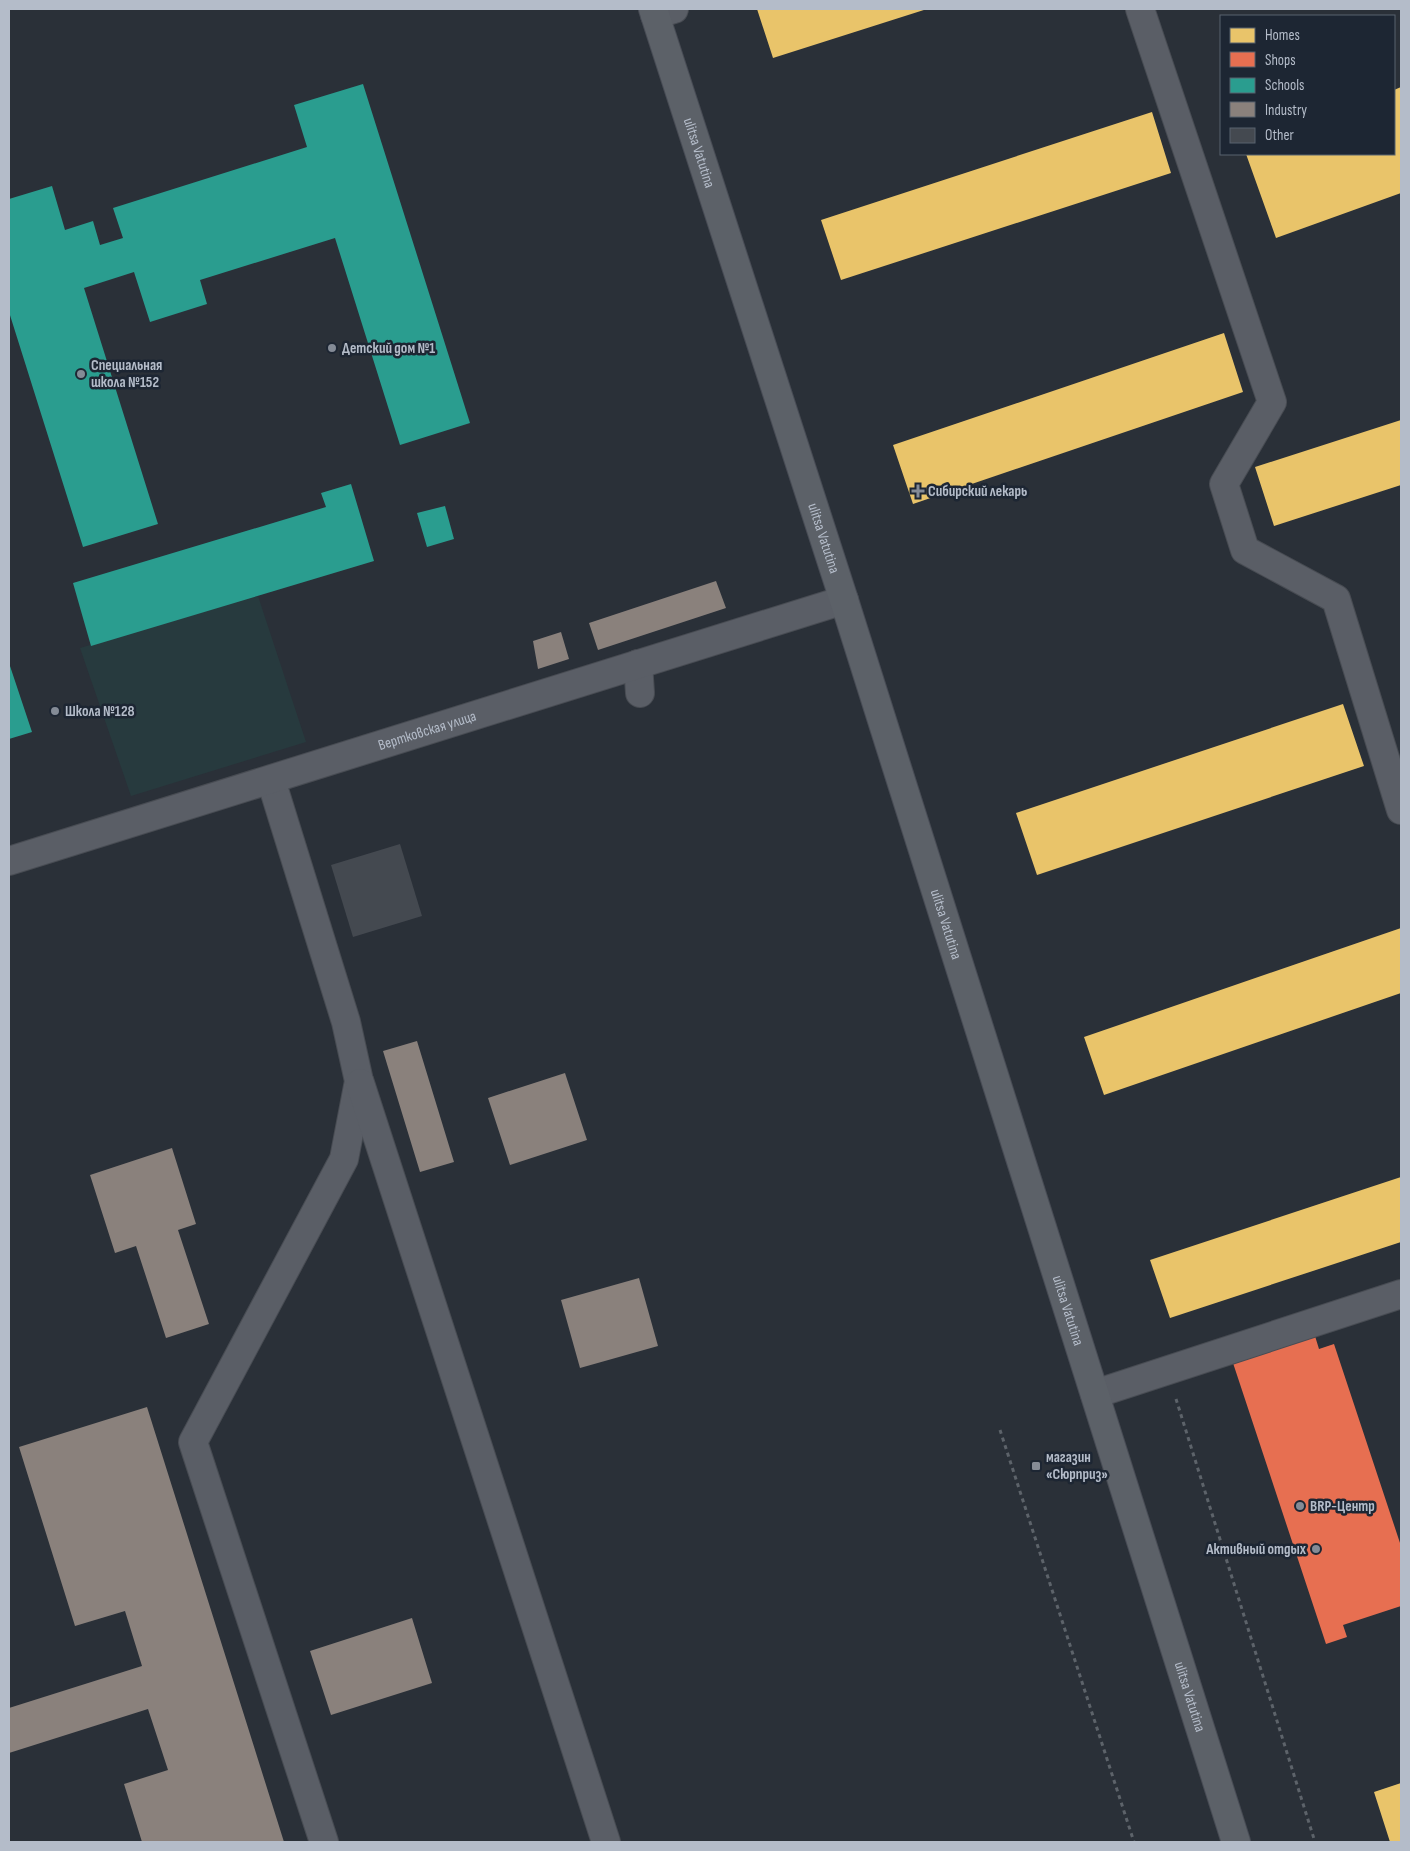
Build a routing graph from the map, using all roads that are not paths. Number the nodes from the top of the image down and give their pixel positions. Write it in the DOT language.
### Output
graph roads {
  1 [pos="1140,9"];
  2 [pos="661,11"];
  3 [pos="844,600"];
  4 [pos="638,664"];
  5 [pos="640,693"];
  6 [pos="270,780"];
  7 [pos="1401,810"];
  8 [pos="9,861"];
  9 [pos="360,1082"];
  10 [pos="1401,1294"];
  11 [pos="1095,1394"];
  12 [pos="324,1842"];
  13 [pos="606,1842"];
  14 [pos="1236,1842"];
  1 -- 7 [label="street"];
  2 -- 3 [label="main road, ulitsa Vatutina"];
  3 -- 4 [label="street, Вертковская улица"];
  3 -- 11 [label="main road, ulitsa Vatutina"];
  4 -- 5 [label="street"];
  4 -- 6 [label="street, Вертковская улица"];
  6 -- 8 [label="street, Вертковская улица"];
  6 -- 9 [label="street"];
  9 -- 12 [label="street"];
  9 -- 13 [label="street"];
  10 -- 11 [label="street"];
  11 -- 14 [label="main road, ulitsa Vatutina"];
}
